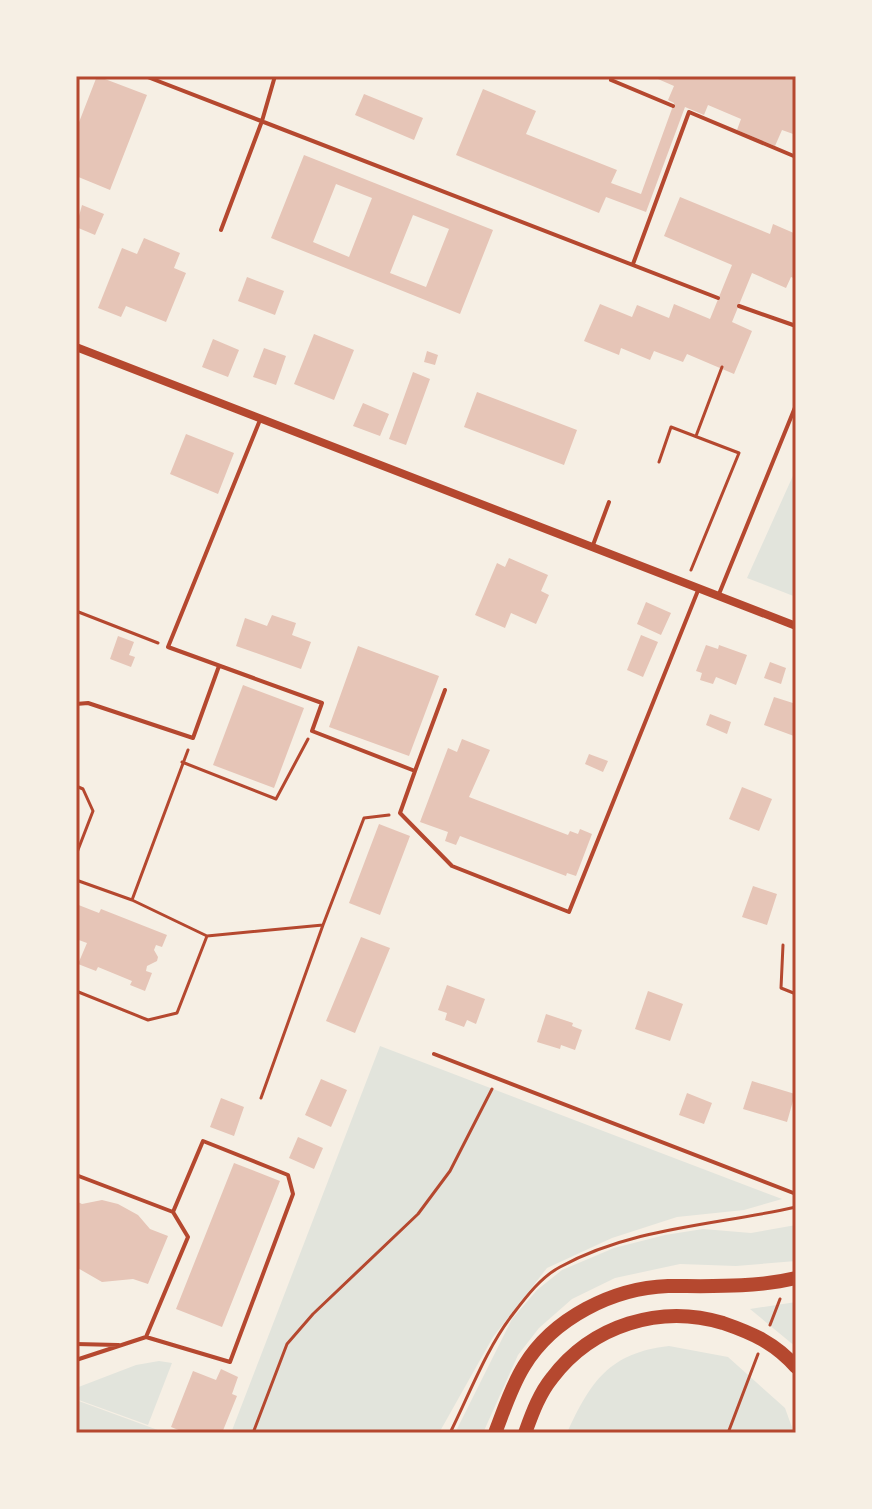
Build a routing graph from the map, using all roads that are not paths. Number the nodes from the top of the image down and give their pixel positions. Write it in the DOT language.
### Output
graph roads {
  1 [pos="145,76"];
  2 [pos="275,76"];
  3 [pos="613,76"];
  4 [pos="673,106"];
  5 [pos="262,121"];
  6 [pos="796,157"];
  7 [pos="221,230"];
  8 [pos="633,265"];
  9 [pos="718,298"];
  10 [pos="739,306"];
  11 [pos="796,326"];
  12 [pos="76,347"];
  13 [pos="796,405"];
  14 [pos="261,418"];
  15 [pos="609,502"];
  16 [pos="592,547"];
  17 [pos="699,588"];
  18 [pos="718,596"];
  19 [pos="796,626"];
  20 [pos="219,666"];
  21 [pos="445,690"];
  22 [pos="76,704"];
  23 [pos="415,771"];
  24 [pos="434,1054"];
  25 [pos="76,1175"];
  26 [pos="796,1194"];
  27 [pos="173,1212"];
  28 [pos="796,1278"];
  29 [pos="146,1337"];
  30 [pos="76,1344"];
  31 [pos="120,1345"];
  32 [pos="76,1360"];
  33 [pos="796,1367"];
  34 [pos="495,1433"];
  35 [pos="525,1433"];
  1 -- 5 [label="lane"];
  2 -- 5 [label="lane"];
  3 -- 4 [label="lane"];
  5 -- 7 [label="lane"];
  5 -- 8 [label="lane"];
  6 -- 8 [label="lane"];
  8 -- 9 [label="lane"];
  10 -- 11 [label="lane"];
  12 -- 14 [label="street"];
  13 -- 18 [label="lane"];
  14 -- 16 [label="street"];
  14 -- 20 [label="lane"];
  15 -- 16 [label="lane"];
  16 -- 17 [label="street"];
  17 -- 18 [label="street"];
  17 -- 23 [label="lane"];
  18 -- 19 [label="street"];
  20 -- 22 [label="lane"];
  20 -- 23 [label="lane"];
  21 -- 23 [label="lane"];
  24 -- 26 [label="lane"];
  25 -- 27 [label="lane"];
  27 -- 29 [label="lane"];
  27 -- 29 [label="lane"];
  28 -- 34 [label="main road"];
  29 -- 31 [label="lane"];
  30 -- 31 [label="lane"];
  31 -- 32 [label="lane"];
  33 -- 35 [label="main road"];
}
